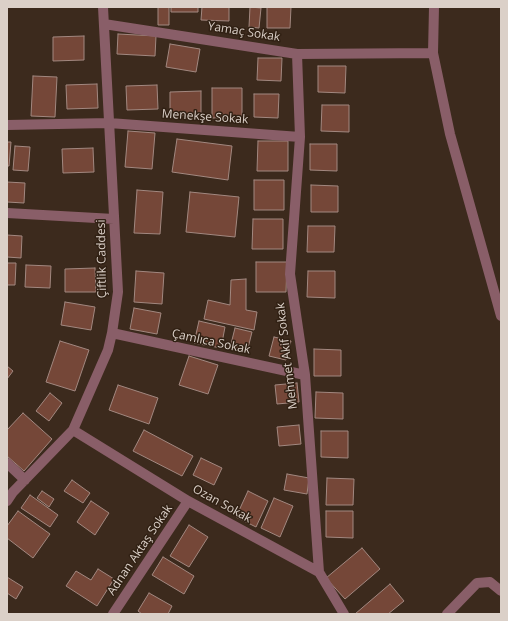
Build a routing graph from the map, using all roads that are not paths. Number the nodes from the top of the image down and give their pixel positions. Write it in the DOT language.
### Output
graph roads {
  1 [pos="103,7"];
  2 [pos="434,7"];
  3 [pos="104,24"];
  4 [pos="433,53"];
  5 [pos="297,54"];
  6 [pos="109,123"];
  7 [pos="7,125"];
  8 [pos="300,137"];
  9 [pos="7,213"];
  10 [pos="114,219"];
  11 [pos="501,316"];
  12 [pos="112,333"];
  13 [pos="305,376"];
  14 [pos="73,430"];
  15 [pos="7,463"];
  16 [pos="25,480"];
  17 [pos="188,501"];
  18 [pos="7,502"];
  19 [pos="319,572"];
  20 [pos="501,591"];
  21 [pos="113,614"];
  22 [pos="344,614"];
  23 [pos="447,614"];
  1 -- 3 [label="street, Çiftlik Caddesi"];
  2 -- 4 [label="street"];
  3 -- 5 [label="street, Yamaç Sokak"];
  3 -- 6 [label="street, Çiftlik Caddesi"];
  4 -- 5 [label="street, Yamaç Sokak"];
  4 -- 11 [label="street"];
  5 -- 8 [label="street"];
  6 -- 7 [label="street, Menekşe Sokak"];
  6 -- 8 [label="street, Menekşe Sokak"];
  6 -- 10 [label="street, Çiftlik Caddesi"];
  8 -- 13 [label="street, Mehmet Akif Sokak"];
  9 -- 10 [label="street"];
  10 -- 12 [label="street, Çiftlik Caddesi"];
  12 -- 13 [label="street, Çamlıca Sokak"];
  12 -- 14 [label="street, Çiftlik Caddesi"];
  13 -- 19 [label="street, Mehmet Akif Sokak"];
  14 -- 16 [label="street, Çiftlik Caddesi"];
  14 -- 17 [label="street, Ozan Sokak"];
  15 -- 16 [label="street"];
  16 -- 18 [label="street, Çiftlik Caddesi"];
  17 -- 19 [label="street, Ozan Sokak"];
  17 -- 21 [label="street, Adnan Aktaş Sokak"];
  19 -- 22 [label="street"];
  20 -- 23 [label="street"];
}
